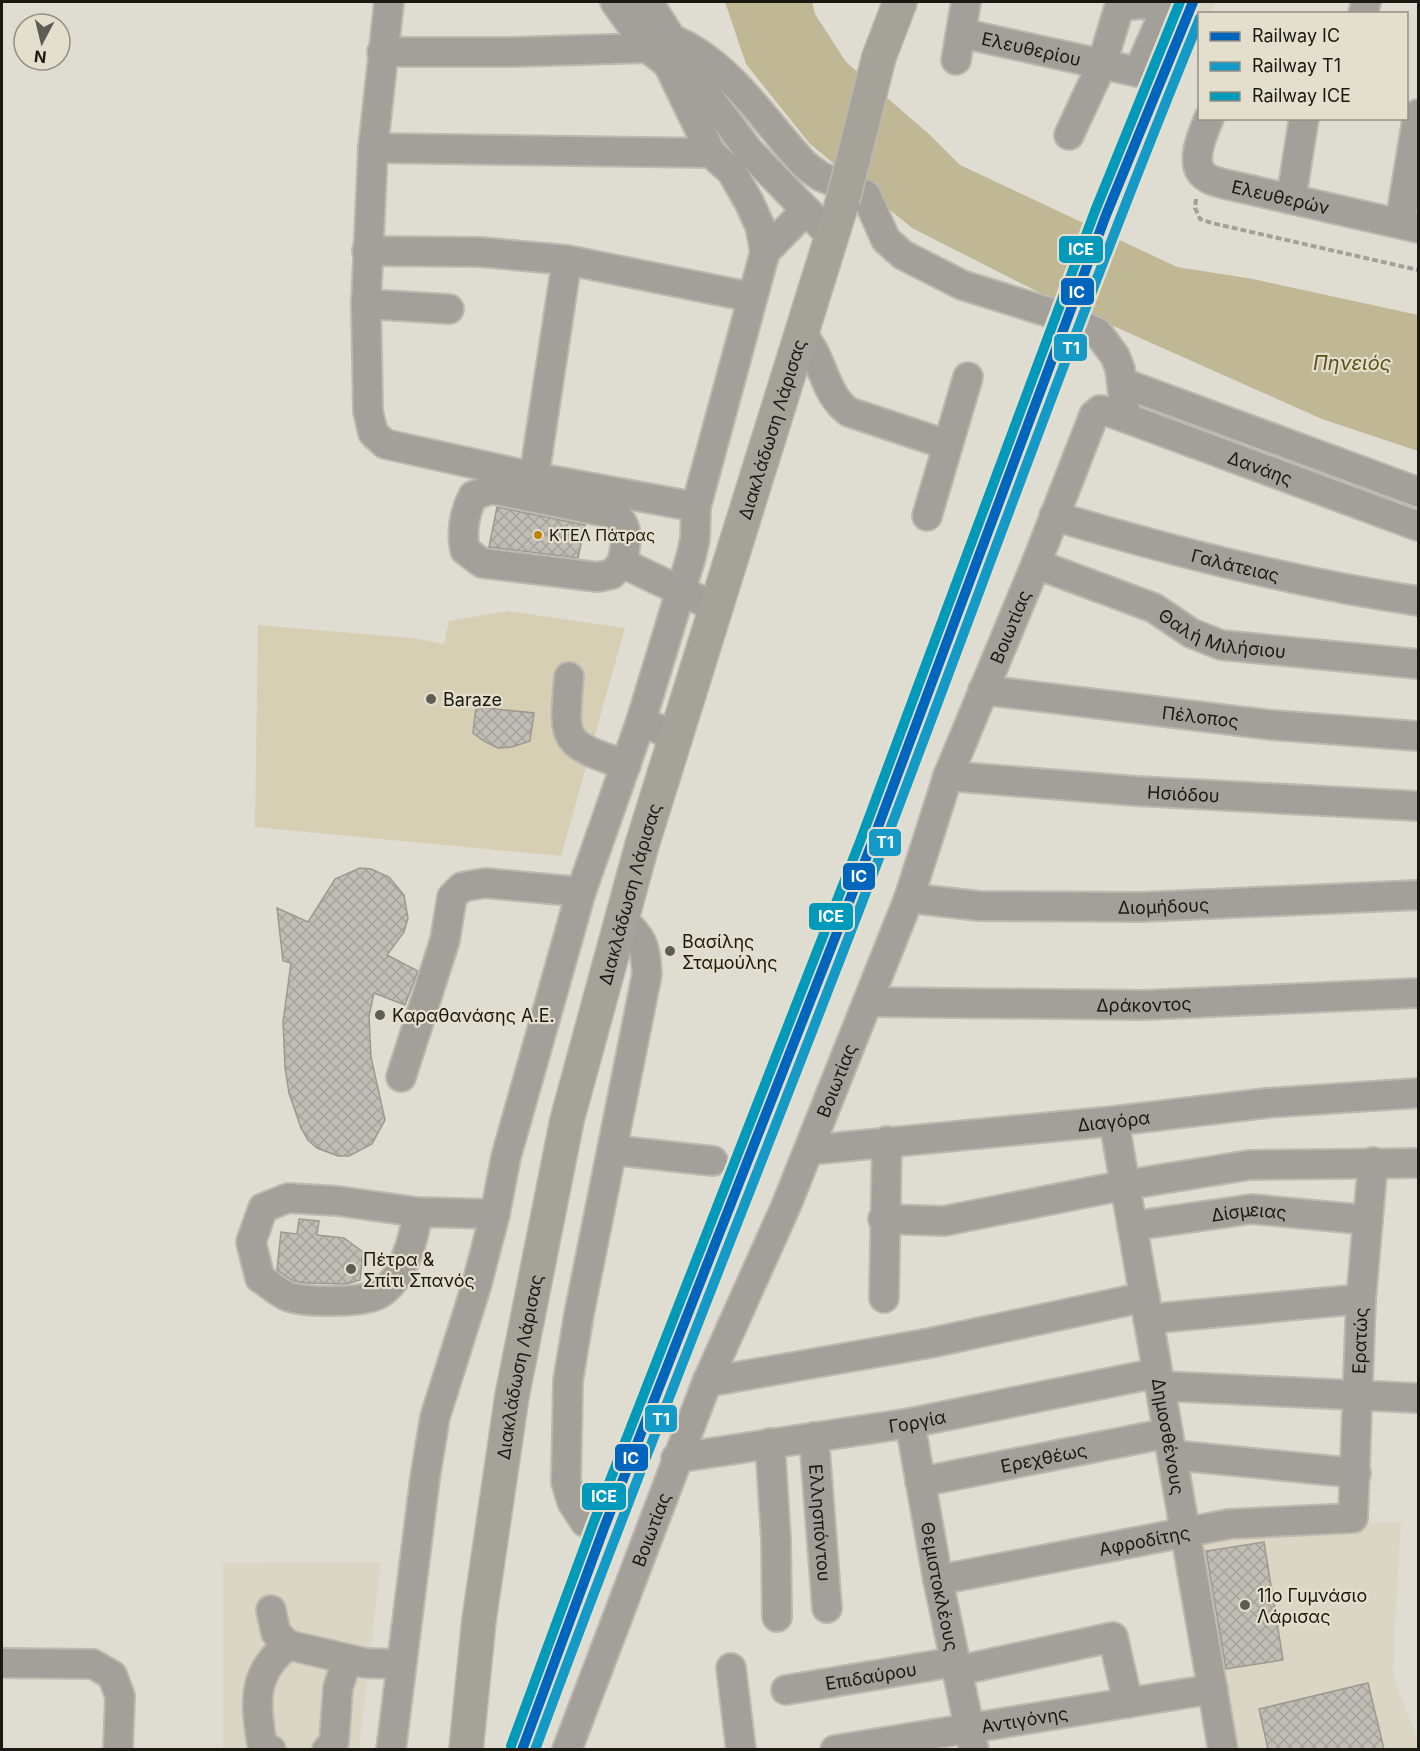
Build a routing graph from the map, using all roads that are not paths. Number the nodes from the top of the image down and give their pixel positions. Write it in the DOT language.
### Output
graph roads {
  1 [pos="388,2"];
  2 [pos="615,2"];
  3 [pos="648,2"];
  4 [pos="886,2"];
  5 [pos="900,2"];
  6 [pos="966,2"];
  7 [pos="1168,4"];
  8 [pos="660,44"];
  9 [pos="382,52"];
  10 [pos="879,57"];
  11 [pos="1102,64"];
  12 [pos="1419,114"];
  13 [pos="1208,120"];
  14 [pos="1304,120"];
  15 [pos="1069,135"];
  16 [pos="373,148"];
  17 [pos="711,153"];
  18 [pos="1291,199"];
  19 [pos="806,210"];
  20 [pos="1409,225"];
  21 [pos="832,237"];
  22 [pos="367,251"];
  23 [pos="765,252"];
  24 [pos="567,260"];
  25 [pos="751,297"];
  26 [pos="366,304"];
  27 [pos="449,309"];
  28 [pos="802,335"];
  29 [pos="968,377"];
  30 [pos="1123,382"];
  31 [pos="1113,414"];
  32 [pos="948,445"];
  33 [pos="534,477"];
  34 [pos="1419,492"];
  35 [pos="696,507"];
  36 [pos="927,516"];
  37 [pos="1054,516"];
  38 [pos="1419,526"];
  39 [pos="622,563"];
  40 [pos="1036,564"];
  41 [pos="681,592"];
  42 [pos="1419,601"];
  43 [pos="717,608"];
  44 [pos="1419,664"];
  45 [pos="569,677"];
  46 [pos="983,690"];
  47 [pos="641,721"];
  48 [pos="1419,736"];
  49 [pos="676,737"];
  50 [pos="626,765"];
  51 [pos="948,776"];
  52 [pos="1419,806"];
  53 [pos="581,892"];
  54 [pos="1419,895"];
  55 [pos="909,898"];
  56 [pos="621,918"];
  57 [pos="1419,993"];
  58 [pos="868,1002"];
  59 [pos="401,1077"];
  60 [pos="1419,1093"];
  61 [pos="1114,1121"];
  62 [pos="887,1141"];
  63 [pos="612,1150"];
  64 [pos="809,1150"];
  65 [pos="713,1161"];
  66 [pos="1373,1162"];
  67 [pos="1419,1163"];
  68 [pos="1125,1185"];
  69 [pos="417,1212"];
  70 [pos="495,1214"];
  71 [pos="884,1219"];
  72 [pos="1368,1220"];
  73 [pos="1132,1227"];
  74 [pos="884,1298"];
  75 [pos="1360,1299"];
  76 [pos="1147,1308"];
  77 [pos="1159,1380"];
  78 [pos="707,1382"];
  79 [pos="1359,1396"];
  80 [pos="1419,1398"];
  81 [pos="910,1423"];
  82 [pos="814,1437"];
  83 [pos="770,1443"];
  84 [pos="1170,1444"];
  85 [pos="676,1458"];
  86 [pos="1356,1473"];
  87 [pos="920,1482"];
  88 [pos="1353,1518"];
  89 [pos="585,1522"];
  90 [pos="1186,1530"];
  91 [pos="938,1580"];
  92 [pos="827,1608"];
  93 [pos="271,1610"];
  94 [pos="777,1617"];
  95 [pos="288,1645"];
  96 [pos="346,1659"];
  97 [pos="2,1663"];
  98 [pos="401,1664"];
  99 [pos="955,1666"];
  100 [pos="731,1668"];
  101 [pos="1213,1689"];
  102 [pos="786,1690"];
  103 [pos="1128,1703"];
  104 [pos="972,1739"];
  105 [pos="118,1749"];
  106 [pos="271,1749"];
  107 [pos="327,1749"];
  108 [pos="391,1749"];
  109 [pos="466,1749"];
  110 [pos="567,1749"];
  111 [pos="741,1749"];
  112 [pos="835,1749"];
  113 [pos="1223,1749"];
  1 -- 9 [label="street"];
  2 -- 8 [label="street"];
  3 -- 8 [label="street"];
  4 -- 10 [label="main road, Διακλάδωση Λάρισας"];
  5 -- 10 [label="main road, Διακλάδωση Λάρισας"];
  6 -- 11 [label="street, Ελευθερίου"];
  7 -- 11 [label="street, Ελευθερίου"];
  7 -- 11 [label="street"];
  8 -- 9 [label="street"];
  8 -- 17 [label="street"];
  8 -- 19 [label="street"];
  8 -- 30 [label="street"];
  9 -- 16 [label="street"];
  10 -- 21 [label="main road, Διακλάδωση Λάρισας, bridge"];
  11 -- 15 [label="street, Ελευθερίου"];
  12 -- 20 [label="street"];
  13 -- 18 [label="street, Ελευθερών"];
  14 -- 18 [label="street"];
  16 -- 17 [label="street"];
  16 -- 22 [label="street"];
  17 -- 23 [label="street"];
  18 -- 20 [label="street, Ελευθερών"];
  19 -- 21 [label="street"];
  19 -- 23 [label="street"];
  21 -- 28 [label="main road, Διακλάδωση Λάρισας"];
  22 -- 24 [label="street"];
  22 -- 26 [label="street"];
  23 -- 25 [label="street"];
  24 -- 25 [label="street"];
  24 -- 33 [label="street"];
  25 -- 35 [label="street"];
  26 -- 27 [label="street"];
  26 -- 33 [label="street"];
  28 -- 32 [label="street"];
  28 -- 43 [label="main road, Διακλάδωση Λάρισας"];
  29 -- 32 [label="street"];
  30 -- 31 [label="street"];
  30 -- 34 [label="street"];
  31 -- 37 [label="street, Βοιωτίας"];
  31 -- 38 [label="street, Δανάης"];
  32 -- 36 [label="street"];
  33 -- 35 [label="street"];
  35 -- 41 [label="street"];
  37 -- 40 [label="street, Βοιωτίας"];
  37 -- 42 [label="street, Γαλάτειας"];
  39 -- 39 [label="street"];
  39 -- 41 [label="street"];
  40 -- 44 [label="street, Θαλή Μιλήσιου"];
  40 -- 46 [label="street, Βοιωτίας"];
  41 -- 43 [label="street"];
  41 -- 47 [label="street"];
  43 -- 49 [label="main road, Διακλάδωση Λάρισας"];
  45 -- 50 [label="street"];
  46 -- 48 [label="street, Πέλοπος"];
  46 -- 51 [label="street, Βοιωτίας"];
  47 -- 49 [label="street"];
  47 -- 50 [label="street"];
  49 -- 56 [label="main road, Διακλάδωση Λάρισας"];
  50 -- 53 [label="street"];
  51 -- 52 [label="street, Ησιόδου"];
  51 -- 55 [label="street, Βοιωτίας"];
  53 -- 59 [label="street"];
  53 -- 70 [label="street"];
  54 -- 55 [label="street, Διομήδους"];
  55 -- 58 [label="street, Βοιωτίας"];
  56 -- 63 [label="street"];
  56 -- 109 [label="main road, Διακλάδωση Λάρισας"];
  57 -- 58 [label="street, Δράκοντος"];
  58 -- 64 [label="street, Βοιωτίας"];
  60 -- 61 [label="street, Διαγόρα"];
  61 -- 62 [label="street, Διαγόρα"];
  61 -- 68 [label="street, Δημοσθένους"];
  62 -- 64 [label="street, Διαγόρα"];
  62 -- 71 [label="street"];
  63 -- 65 [label="street"];
  63 -- 89 [label="street"];
  64 -- 78 [label="street, Βοιωτίας"];
  66 -- 67 [label="street"];
  66 -- 68 [label="street"];
  66 -- 72 [label="street, Ερατώς"];
  68 -- 71 [label="street"];
  68 -- 73 [label="street, Δημοσθένους"];
  69 -- 69 [label="street"];
  69 -- 70 [label="street"];
  70 -- 98 [label="street"];
  71 -- 74 [label="street"];
  72 -- 73 [label="street, Δίσμειας"];
  72 -- 75 [label="street, Ερατώς"];
  73 -- 76 [label="street, Δημοσθένους"];
  75 -- 76 [label="street"];
  75 -- 79 [label="street, Ερατώς"];
  76 -- 77 [label="street, Δημοσθένους"];
  76 -- 78 [label="street"];
  77 -- 79 [label="street, Γοργία"];
  77 -- 81 [label="street, Γοργία"];
  77 -- 84 [label="street, Δημοσθένους"];
  78 -- 85 [label="street, Βοιωτίας"];
  79 -- 80 [label="street, Γοργία"];
  79 -- 86 [label="street, Ερατώς"];
  81 -- 82 [label="street, Γοργία"];
  81 -- 87 [label="street, Θεμιστοκλέους"];
  82 -- 83 [label="street, Γοργία"];
  82 -- 92 [label="street, Ελλησπόντου"];
  83 -- 85 [label="street, Γοργία"];
  83 -- 94 [label="street"];
  84 -- 86 [label="street, Ερεχθέως"];
  84 -- 87 [label="street, Ερεχθέως"];
  84 -- 90 [label="street, Δημοσθένους"];
  85 -- 110 [label="street, Βοιωτίας"];
  86 -- 88 [label="street, Ερατώς"];
  87 -- 91 [label="street, Θεμιστοκλέους"];
  88 -- 90 [label="street, Αφροδίτης"];
  90 -- 91 [label="street, Αφροδίτης"];
  90 -- 101 [label="street, Δημοσθένους"];
  91 -- 99 [label="street, Θεμιστοκλέους"];
  93 -- 95 [label="street"];
  95 -- 96 [label="street"];
  95 -- 106 [label="street"];
  96 -- 98 [label="street"];
  96 -- 107 [label="street"];
  97 -- 105 [label="street"];
  98 -- 108 [label="street"];
  99 -- 102 [label="street, Επιδαύρου"];
  99 -- 103 [label="street, Επιδαύρου"];
  99 -- 104 [label="street, Θεμιστοκλέους"];
  100 -- 111 [label="street"];
  101 -- 103 [label="street, Αντιγόνης"];
  101 -- 113 [label="street, Δημοσθένους"];
  103 -- 104 [label="street, Αντιγόνης"];
  104 -- 112 [label="street, Αντιγόνης"];
}
